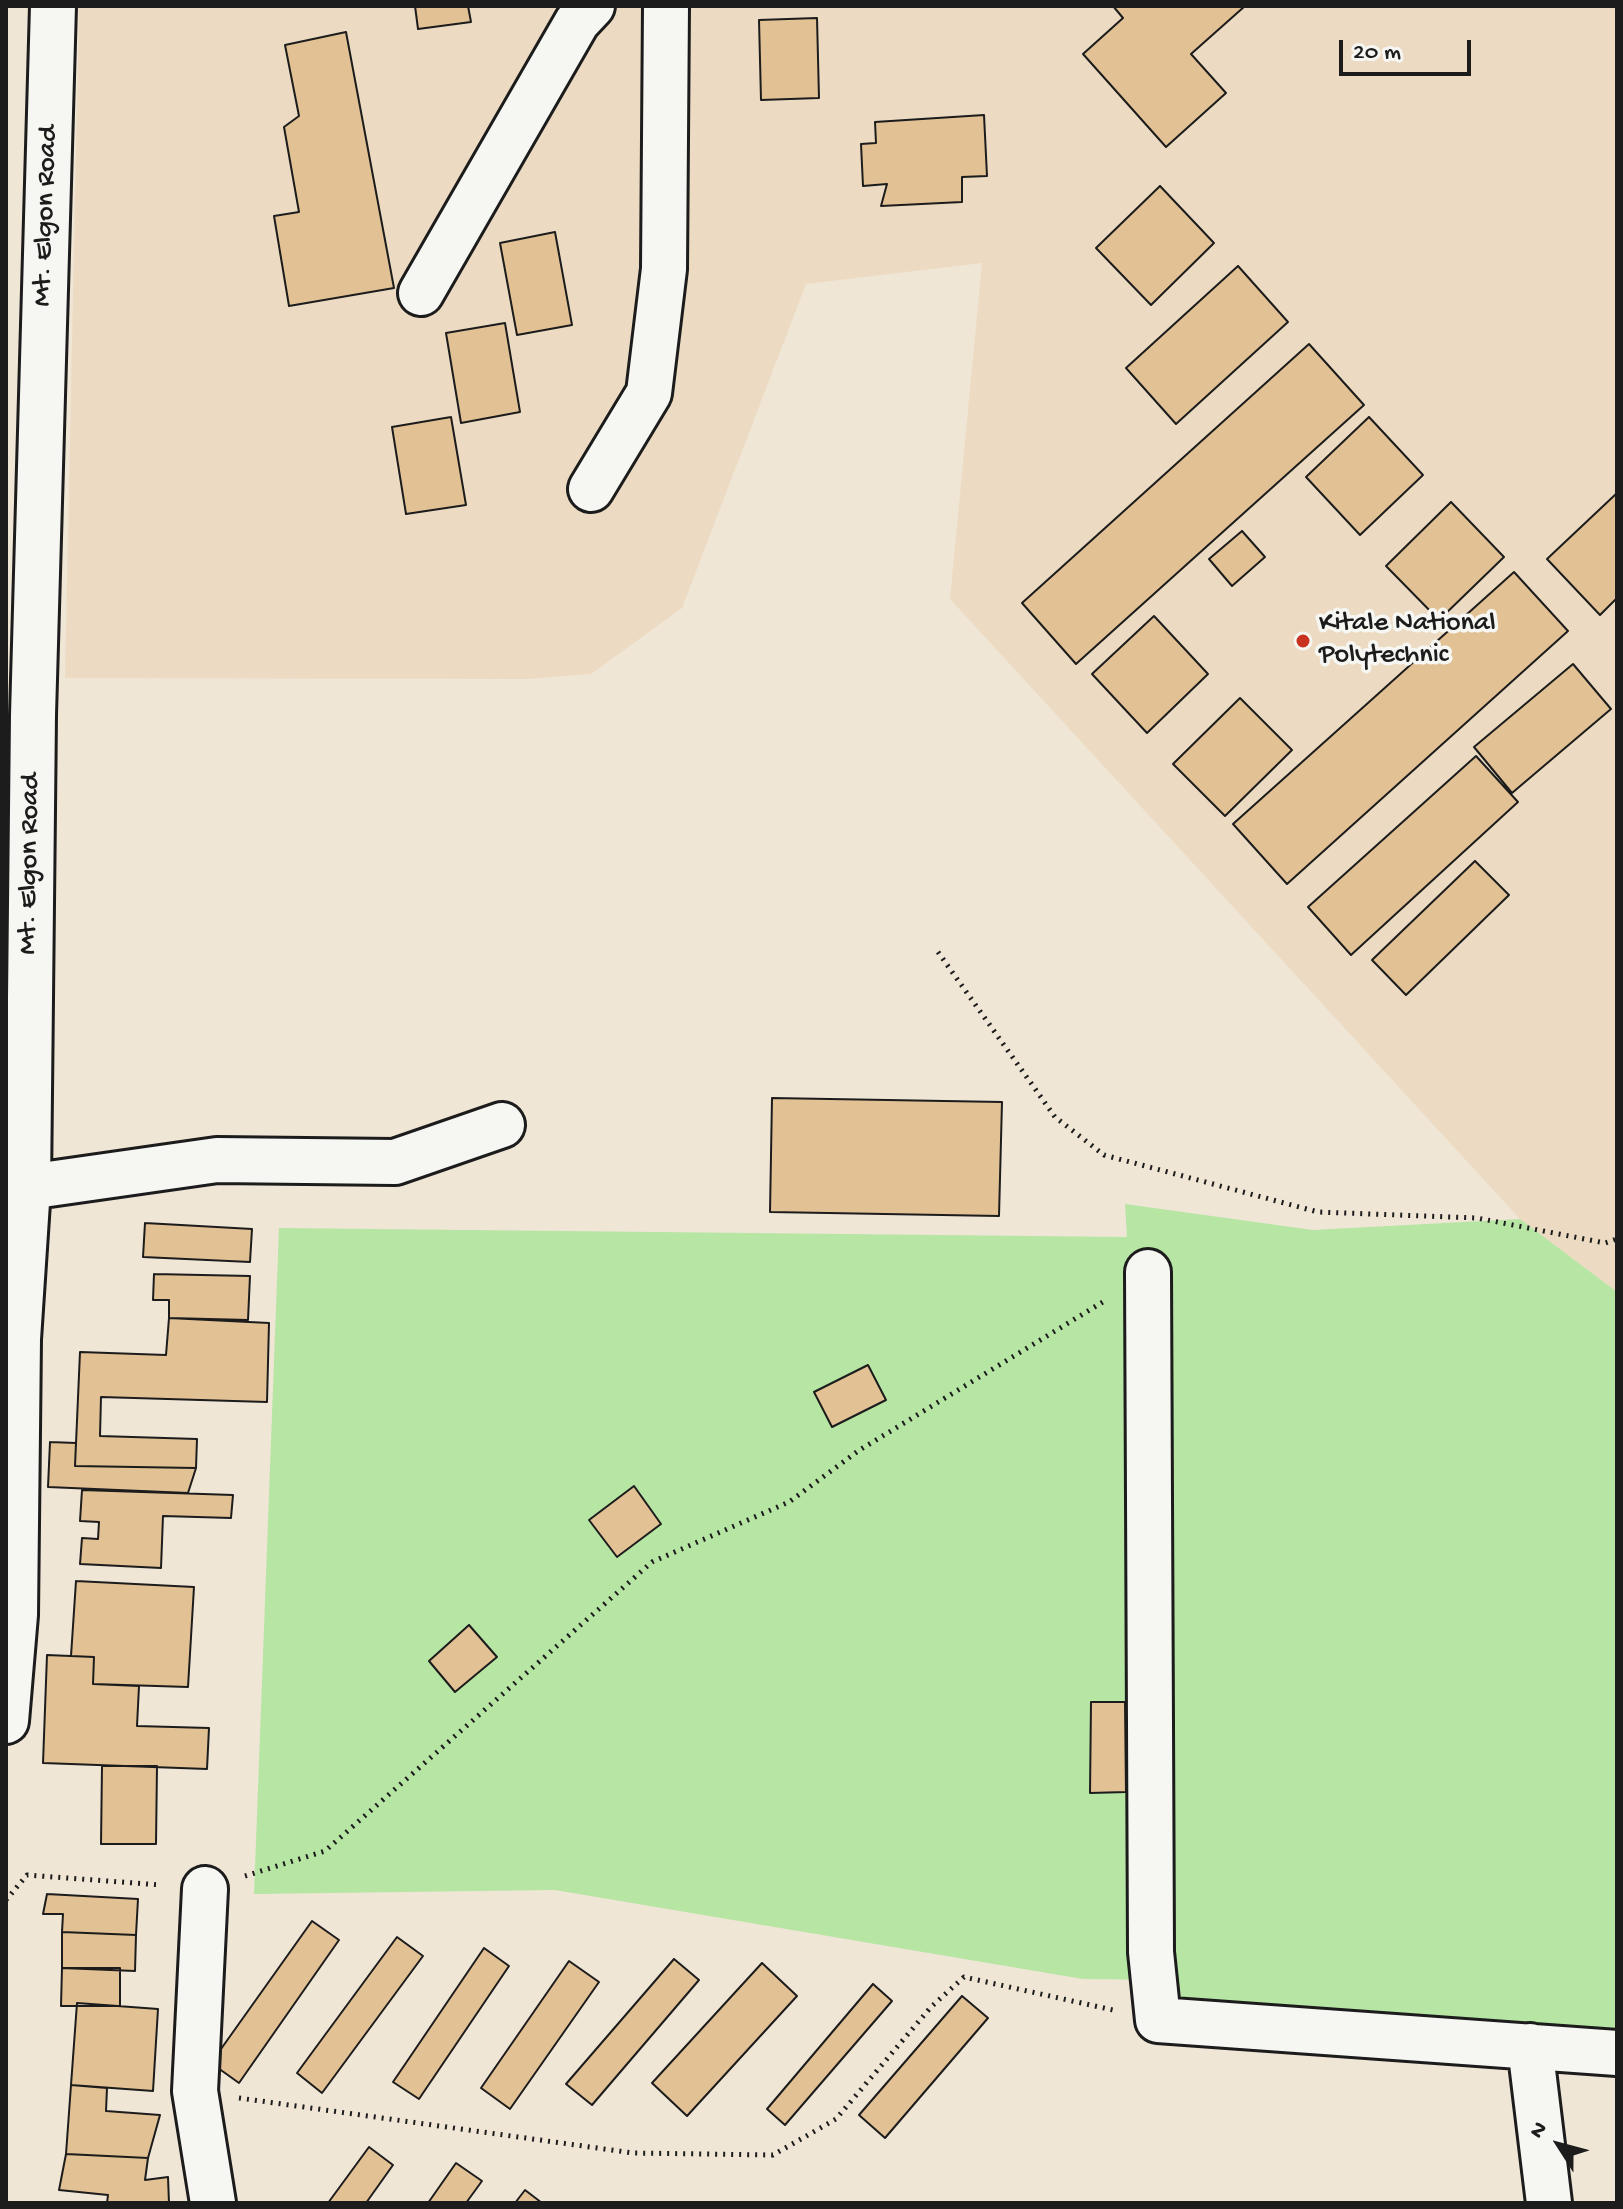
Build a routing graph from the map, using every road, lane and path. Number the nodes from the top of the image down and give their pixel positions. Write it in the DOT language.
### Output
graph roads {
  1 [pos="53,6"];
  2 [pos="592,6"];
  3 [pos="666,6"];
  4 [pos="421,293"];
  5 [pos="591,489"];
  6 [pos="938,952"];
  7 [pos="502,1125"];
  8 [pos="28,1187"];
  9 [pos="1617,1239"];
  10 [pos="1148,1272"];
  11 [pos="6,1721"];
  12 [pos="205,1889"];
  13 [pos="6,1900"];
  14 [pos="1158,2020"];
  15 [pos="1530,2046"];
  16 [pos="1617,2053"];
  17 [pos="195,2091"];
  18 [pos="213,2203"];
  19 [pos="1549,2203"];
  1 -- 8 [label="street, Mt. Elgon Road"];
  2 -- 4 [label="street"];
  3 -- 5 [label="street"];
  6 -- 9 [label="path"];
  7 -- 8 [label="street"];
  8 -- 11 [label="street, Mt. Elgon Road"];
  10 -- 12 [label="path"];
  10 -- 14 [label="street"];
  12 -- 13 [label="path"];
  12 -- 17 [label="street"];
  14 -- 15 [label="street"];
  14 -- 17 [label="path"];
  15 -- 16 [label="street"];
  15 -- 19 [label="street"];
  17 -- 18 [label="street"];
}
